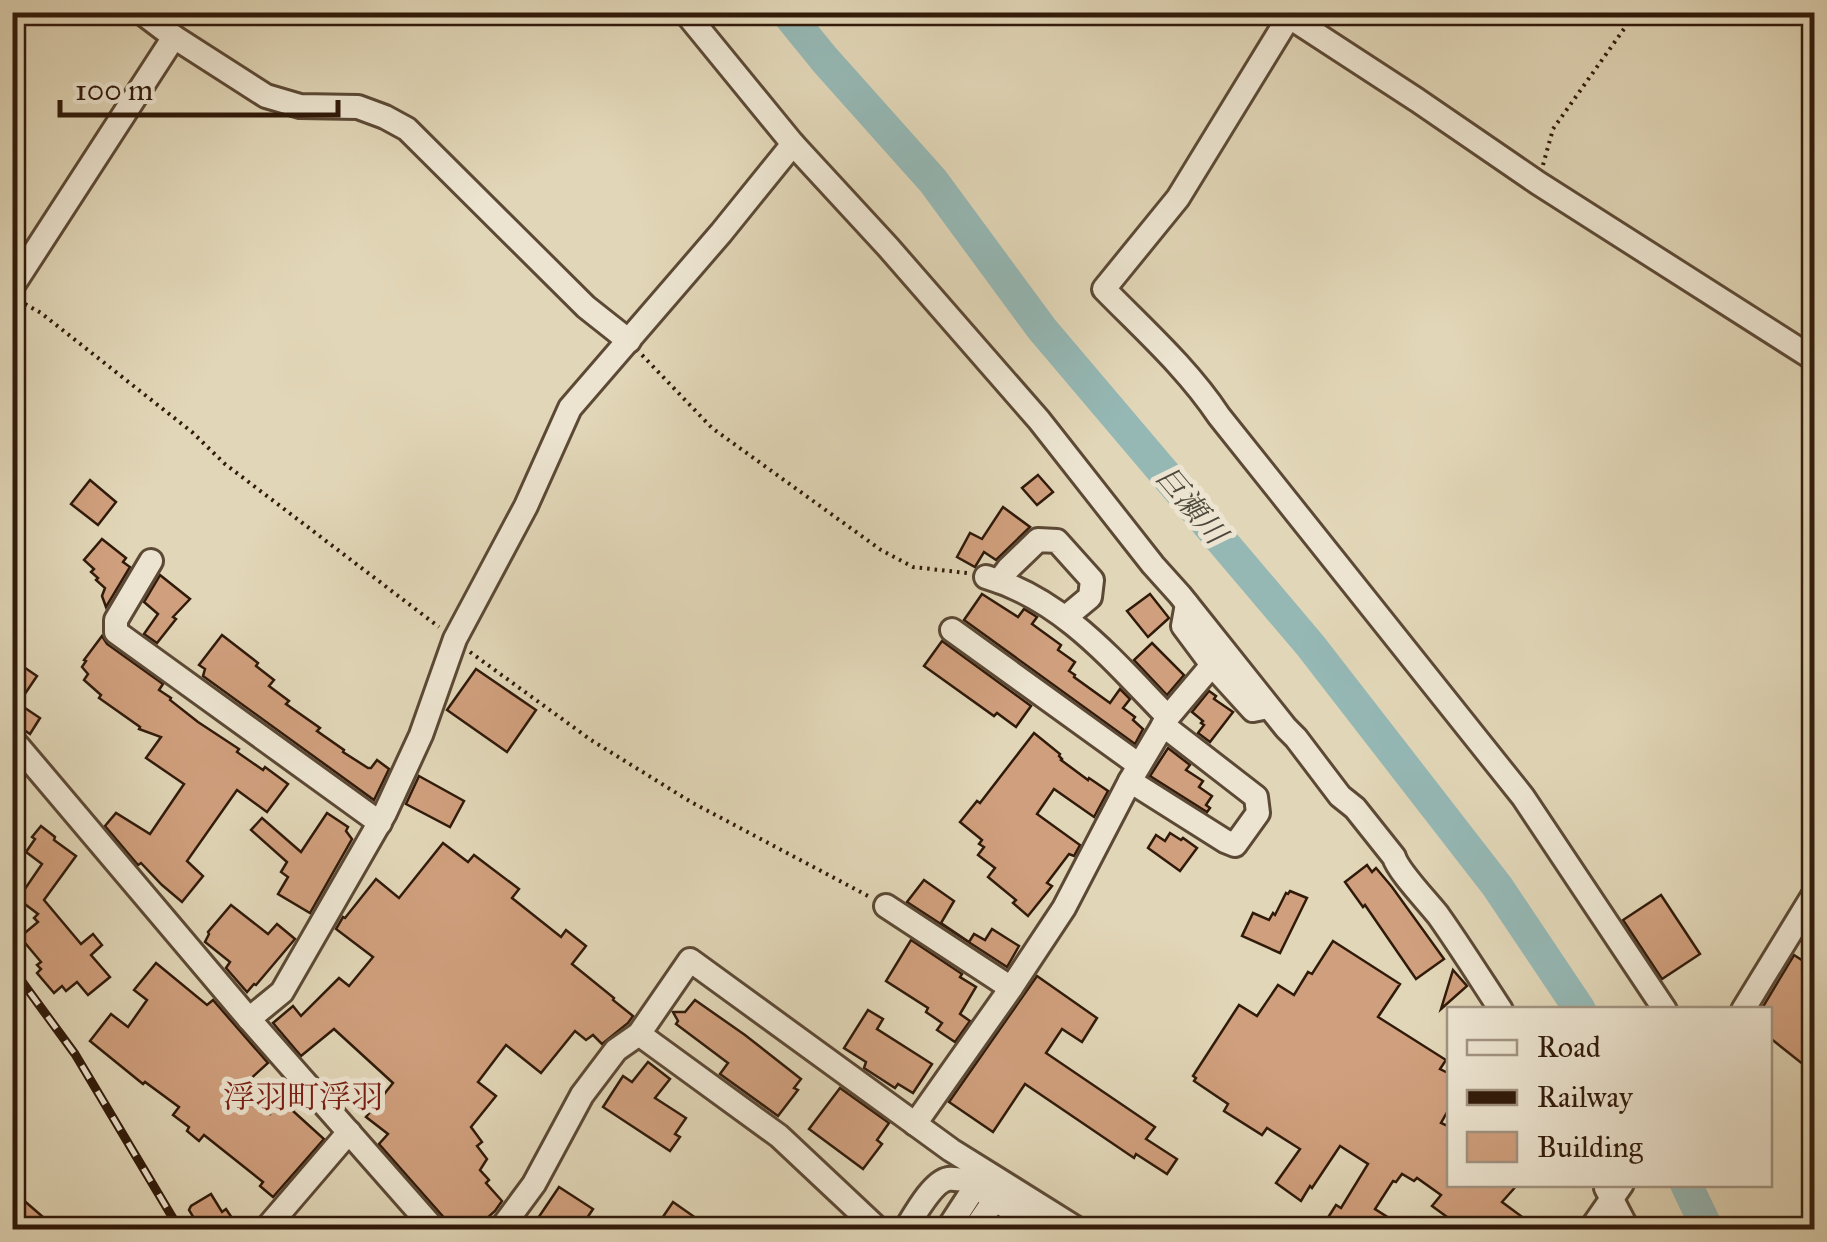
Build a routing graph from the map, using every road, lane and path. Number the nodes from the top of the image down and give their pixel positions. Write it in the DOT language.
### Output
graph roads {
  1 [pos="140,12"];
  2 [pos="685,12"];
  3 [pos="1636,12"];
  4 [pos="1288,14"];
  5 [pos="174,37"];
  6 [pos="793,144"];
  7 [pos="1538,183"];
  8 [pos="12,287"];
  9 [pos="12,297"];
  10 [pos="629,342"];
  11 [pos="1814,360"];
  12 [pos="151,561"];
  13 [pos="993,579"];
  14 [pos="1187,604"];
  15 [pos="1066,617"];
  16 [pos="952,630"];
  17 [pos="454,639"];
  18 [pos="1212,665"];
  19 [pos="1269,707"];
  20 [pos="1166,722"];
  21 [pos="12,738"];
  22 [pos="1134,773"];
  23 [pos="380,822"];
  24 [pos="1814,894"];
  25 [pos="886,906"];
  26 [pos="1011,988"];
  27 [pos="1498,1007"];
  28 [pos="1663,1007"];
  29 [pos="1744,1007"];
  30 [pos="249,1019"];
  31 [pos="639,1034"];
  32 [pos="915,1124"];
  33 [pos="349,1132"];
  34 [pos="1613,1189"];
  35 [pos="985,1193"];
  36 [pos="945,1222"];
  37 [pos="273,1227"];
  38 [pos="435,1230"];
  39 [pos="500,1230"];
  40 [pos="880,1230"];
  41 [pos="905,1230"];
  42 [pos="974,1230"];
  43 [pos="1042,1230"];
  44 [pos="1079,1230"];
  45 [pos="1590,1230"];
  46 [pos="1628,1230"];
  1 -- 5 [label="street"];
  2 -- 6 [label="street"];
  3 -- 7 [label="path"];
  4 -- 7 [label="street"];
  4 -- 28 [label="street"];
  5 -- 8 [label="street"];
  5 -- 10 [label="street"];
  6 -- 10 [label="street"];
  6 -- 14 [label="street"];
  7 -- 11 [label="street"];
  9 -- 17 [label="path"];
  10 -- 13 [label="path"];
  10 -- 17 [label="street"];
  12 -- 23 [label="street"];
  13 -- 15 [label="street"];
  13 -- 15 [label="street"];
  14 -- 18 [label="street"];
  14 -- 19 [label="street"];
  15 -- 20 [label="street"];
  16 -- 22 [label="street"];
  17 -- 23 [label="street"];
  17 -- 25 [label="path"];
  18 -- 19 [label="street"];
  18 -- 20 [label="street"];
  19 -- 27 [label="street"];
  20 -- 22 [label="street"];
  20 -- 22 [label="street"];
  21 -- 30 [label="street"];
  22 -- 26 [label="street"];
  23 -- 30 [label="street"];
  24 -- 29 [label="street"];
  25 -- 26 [label="street"];
  26 -- 32 [label="street"];
  30 -- 33 [label="street"];
  31 -- 32 [label="street"];
  31 -- 39 [label="street"];
  31 -- 40 [label="street"];
  32 -- 44 [label="street"];
  33 -- 37 [label="street"];
  33 -- 38 [label="street"];
  34 -- 45 [label="street"];
  34 -- 46 [label="street"];
  35 -- 36 [label="street"];
  35 -- 41 [label="street"];
  35 -- 42 [label="street"];
  35 -- 43 [label="street"];
}
